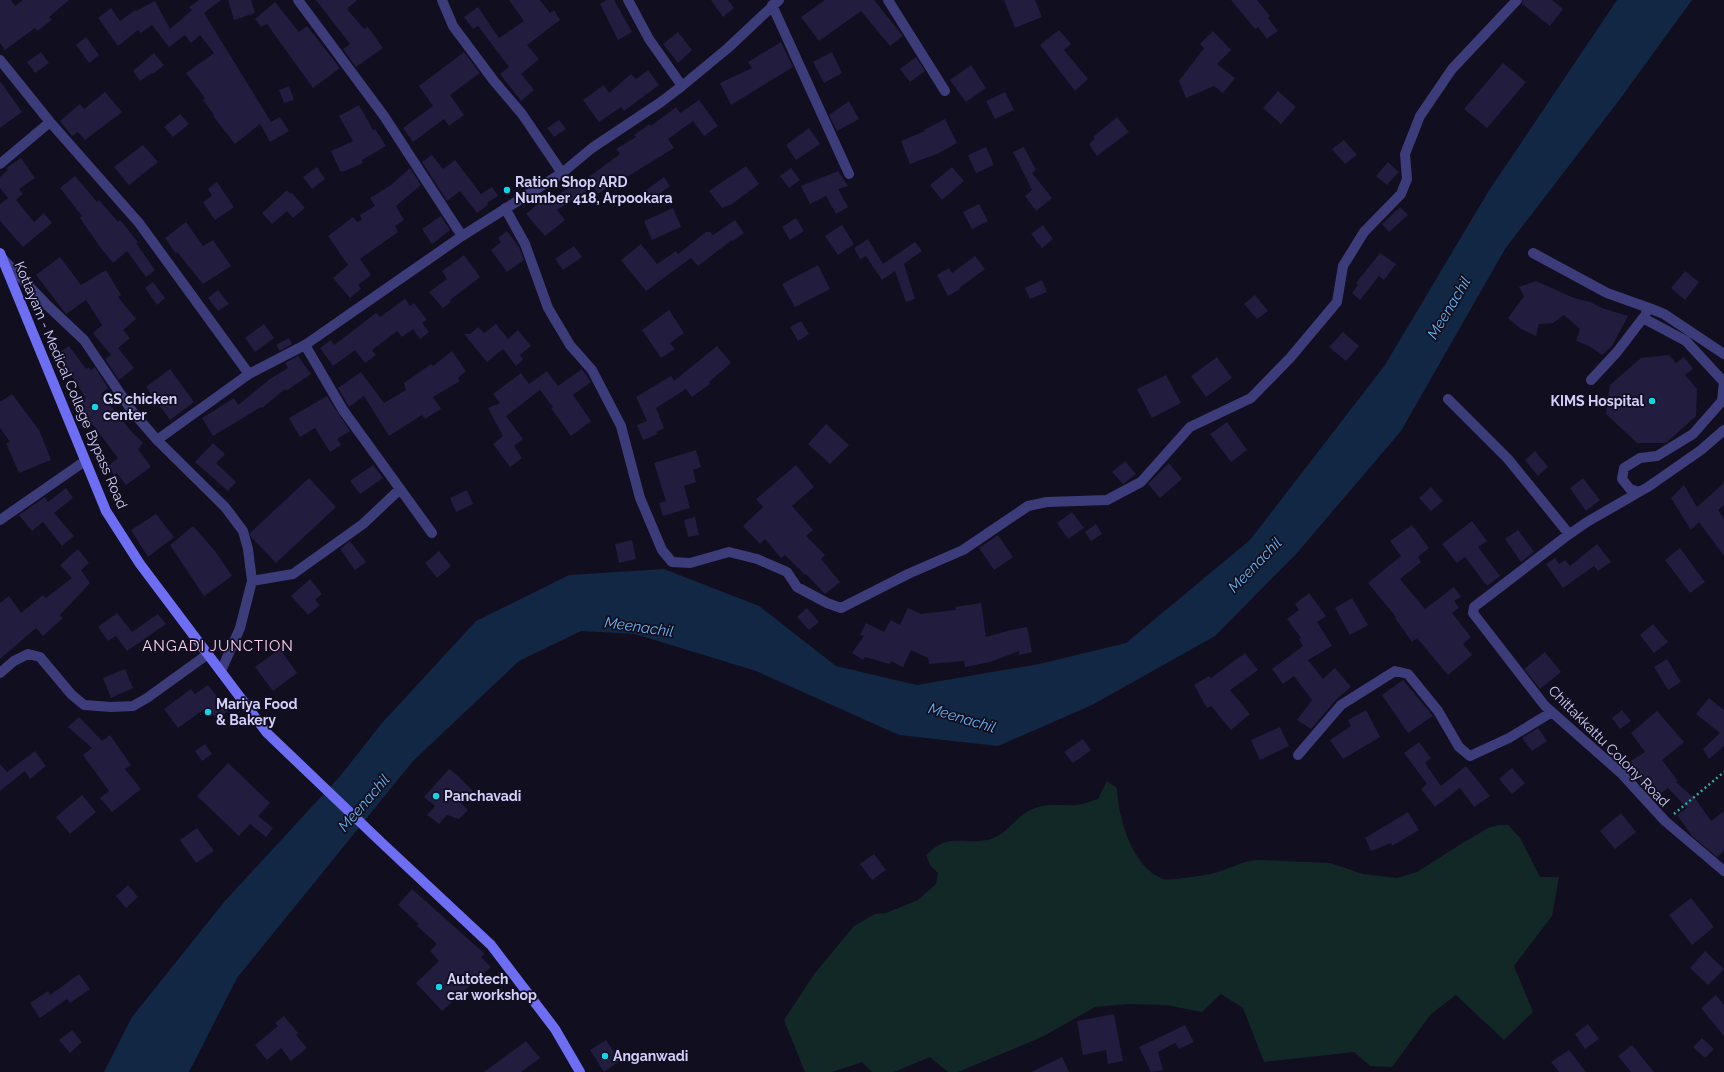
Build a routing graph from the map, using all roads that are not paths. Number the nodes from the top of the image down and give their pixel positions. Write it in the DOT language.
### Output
graph roads {
  1 [pos="298,0"];
  2 [pos="442,0"];
  3 [pos="628,0"];
  4 [pos="888,0"];
  5 [pos="1517,0"];
  6 [pos="776,3"];
  7 [pos="0,60"];
  8 [pos="682,86"];
  9 [pos="945,91"];
  10 [pos="50,122"];
  11 [pos="0,164"];
  12 [pos="562,173"];
  13 [pos="849,174"];
  14 [pos="505,208"];
  15 [pos="462,236"];
  16 [pos="1533,253"];
  17 [pos="1,256"];
  18 [pos="1649,308"];
  19 [pos="1643,318"];
  20 [pos="305,345"];
  21 [pos="1724,354"];
  22 [pos="249,374"];
  23 [pos="1591,380"];
  24 [pos="1448,400"];
  25 [pos="1724,430"];
  26 [pos="157,440"];
  27 [pos="85,461"];
  28 [pos="399,490"];
  29 [pos="1639,492"];
  30 [pos="0,520"];
  31 [pos="432,533"];
  32 [pos="1569,534"];
  33 [pos="252,581"];
  34 [pos="208,654"];
  35 [pos="221,671"];
  36 [pos="0,673"];
  37 [pos="1552,712"];
  38 [pos="1298,755"];
  39 [pos="1724,870"];
  40 [pos="580,1072"];
  1 -- 15 [label="street"];
  2 -- 12 [label="street"];
  3 -- 8 [label="street"];
  4 -- 9 [label="street"];
  5 -- 14 [label="street"];
  6 -- 8 [label="street"];
  6 -- 13 [label="street"];
  7 -- 10 [label="street"];
  8 -- 12 [label="street"];
  10 -- 11 [label="street"];
  10 -- 22 [label="street"];
  12 -- 14 [label="street"];
  14 -- 15 [label="street"];
  15 -- 20 [label="street"];
  16 -- 18 [label="street"];
  17 -- 26 [label="street"];
  17 -- 27 [label="main road, Kottayam - Medical College Bypass Road"];
  18 -- 19 [label="street"];
  18 -- 21 [label="street"];
  19 -- 23 [label="street"];
  19 -- 29 [label="street"];
  20 -- 22 [label="street"];
  20 -- 28 [label="street"];
  22 -- 26 [label="street"];
  24 -- 32 [label="street"];
  25 -- 29 [label="street"];
  26 -- 33 [label="street"];
  27 -- 30 [label="street"];
  27 -- 34 [label="main road, Kottayam - Medical College Bypass Road"];
  28 -- 31 [label="street"];
  28 -- 33 [label="street"];
  29 -- 32 [label="street"];
  32 -- 37 [label="street, Chittakkattu Colony Road"];
  33 -- 35 [label="street"];
  34 -- 35 [label="main road, Kottayam - Medical College Bypass Road"];
  34 -- 36 [label="street"];
  35 -- 40 [label="main road, Kottayam - Medical College Bypass Road"];
  37 -- 38 [label="street"];
  37 -- 39 [label="street, Chittakkattu Colony Road"];
}
